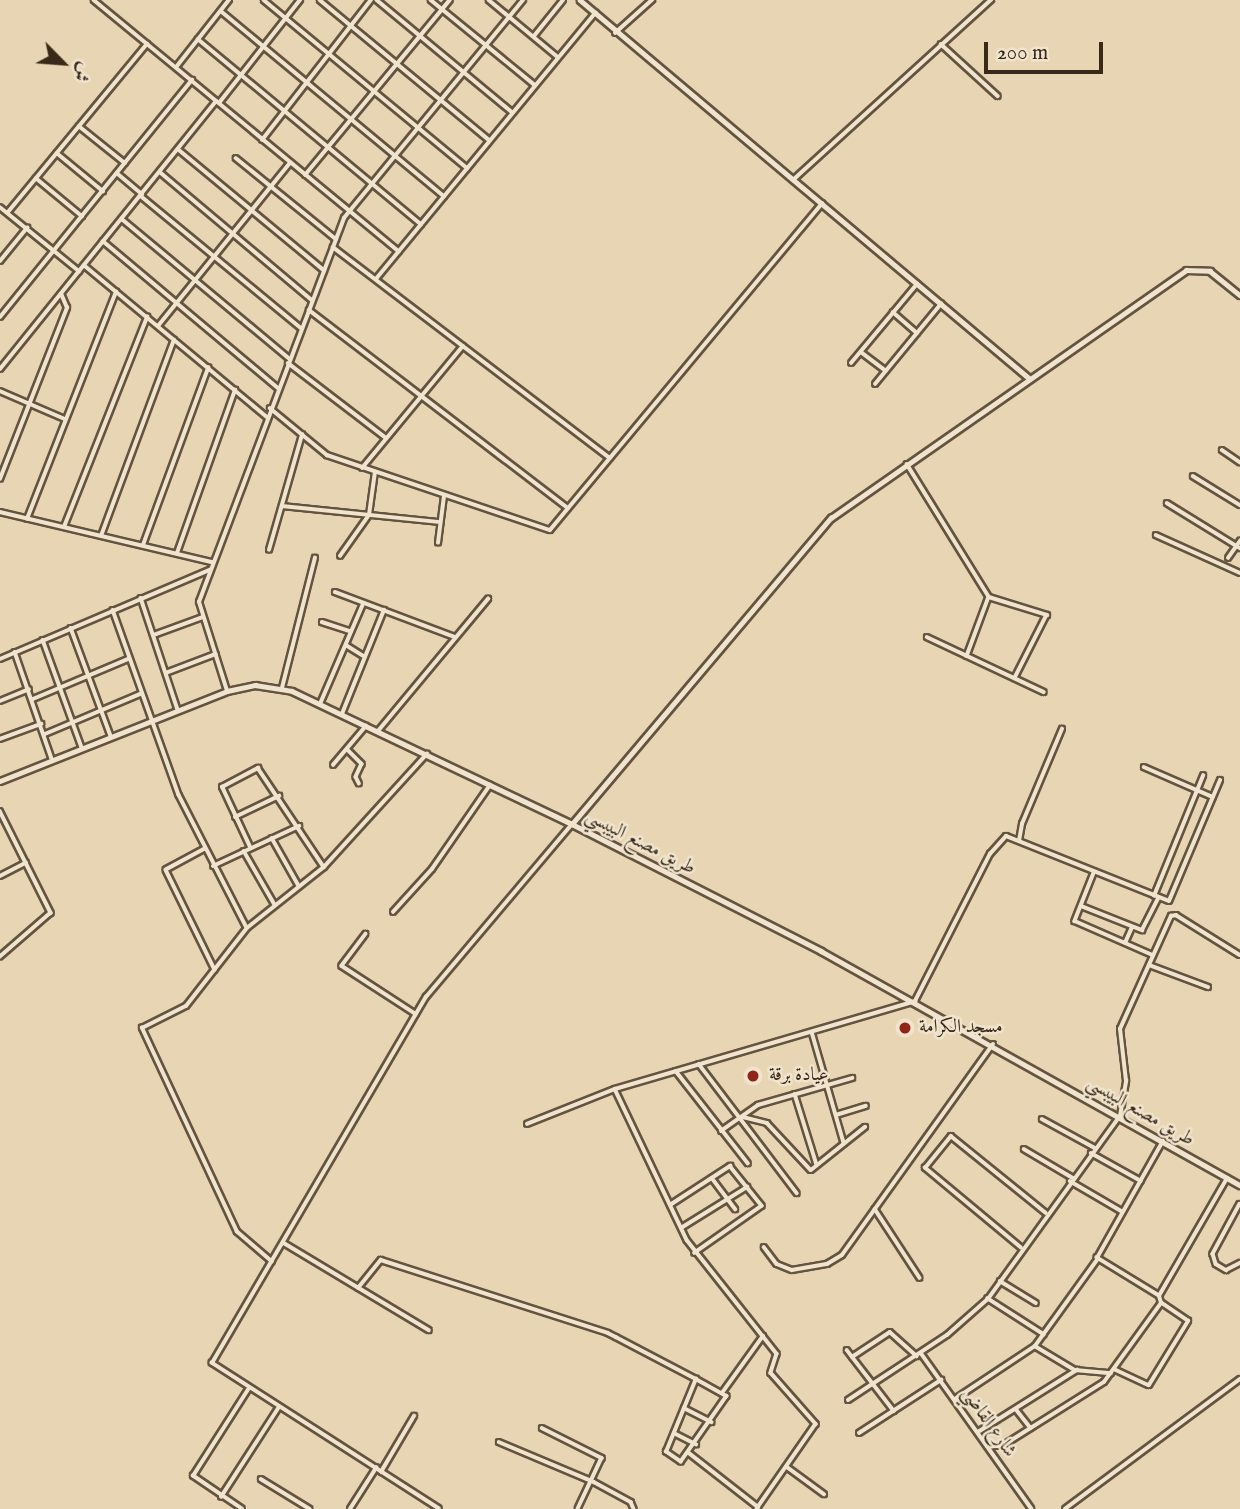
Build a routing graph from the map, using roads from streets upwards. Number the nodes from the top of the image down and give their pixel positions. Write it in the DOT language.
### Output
graph roads {
  1 [pos="94,0"];
  2 [pos="229,0"];
  3 [pos="264,0"];
  4 [pos="300,0"];
  5 [pos="320,0"];
  6 [pos="371,0"];
  7 [pos="377,0"];
  8 [pos="431,0"];
  9 [pos="450,0"];
  10 [pos="489,0"];
  11 [pos="523,0"];
  12 [pos="563,0"];
  13 [pos="580,0"];
  14 [pos="652,0"];
  15 [pos="991,0"];
  16 [pos="442,10"];
  17 [pos="220,11"];
  18 [pos="595,13"];
  19 [pos="509,16"];
  20 [pos="286,19"];
  21 [pos="351,26"];
  22 [pos="615,33"];
  23 [pos="420,36"];
  24 [pos="533,37"];
  25 [pos="198,39"];
  26 [pos="148,43"];
  27 [pos="486,44"];
  28 [pos="941,44"];
  29 [pos="264,47"];
  30 [pos="329,54"];
  31 [pos="558,57"];
  32 [pos="396,65"];
  33 [pos="177,66"];
  34 [pos="463,72"];
  35 [pos="241,75"];
  36 [pos="192,80"];
  37 [pos="307,82"];
  38 [pos="535,85"];
  39 [pos="374,92"];
  40 [pos="998,96"];
  41 [pos="440,100"];
  42 [pos="218,102"];
  43 [pos="285,111"];
  44 [pos="512,112"];
  45 [pos="352,119"];
  46 [pos="79,126"];
  47 [pos="418,128"];
  48 [pos="262,140"];
  49 [pos="489,140"];
  50 [pos="328,147"];
  51 [pos="178,149"];
  52 [pos="57,153"];
  53 [pos="395,155"];
  54 [pos="236,158"];
  55 [pos="125,163"];
  56 [pos="290,163"];
  57 [pos="467,169"];
  58 [pos="160,172"];
  59 [pos="117,173"];
  60 [pos="305,175"];
  61 [pos="36,178"];
  62 [pos="793,180"];
  63 [pos="372,183"];
  64 [pos="271,187"];
  65 [pos="103,191"];
  66 [pos="142,195"];
  67 [pos="444,196"];
  68 [pos="822,205"];
  69 [pos="0,207"];
  70 [pos="252,210"];
  71 [pos="349,210"];
  72 [pos="8,212"];
  73 [pos="82,216"];
  74 [pos="122,219"];
  75 [pos="421,224"];
  76 [pos="27,228"];
  77 [pos="233,233"];
  78 [pos="336,239"];
  79 [pos="103,241"];
  80 [pos="333,247"];
  81 [pos="53,250"];
  82 [pos="399,251"];
  83 [pos="214,256"];
  84 [pos="0,261"];
  85 [pos="84,265"];
  86 [pos="324,270"];
  87 [pos="79,271"];
  88 [pos="195,279"];
  89 [pos="376,279"];
  90 [pos="917,284"];
  91 [pos="116,292"];
  92 [pos="61,294"];
  93 [pos="1240,295"];
  94 [pos="312,300"];
  95 [pos="177,303"];
  96 [pos="941,304"];
  97 [pos="309,310"];
  98 [pos="893,312"];
  99 [pos="0,317"];
  100 [pos="147,317"];
  101 [pos="158,327"];
  102 [pos="301,328"];
  103 [pos="917,333"];
  104 [pos="174,340"];
  105 [pos="463,346"];
  106 [pos="861,352"];
  107 [pos="288,361"];
  108 [pos="851,363"];
  109 [pos="208,368"];
  110 [pos="0,369"];
  111 [pos="886,371"];
  112 [pos="1030,379"];
  113 [pos="875,384"];
  114 [pos="278,388"];
  115 [pos="235,390"];
  116 [pos="0,391"];
  117 [pos="422,396"];
  118 [pos="30,402"];
  119 [pos="270,408"];
  120 [pos="267,417"];
  121 [pos="65,419"];
  122 [pos="302,435"];
  123 [pos="386,438"];
  124 [pos="1222,450"];
  125 [pos="610,459"];
  126 [pos="1240,462"];
  127 [pos="907,464"];
  128 [pos="362,468"];
  129 [pos="375,472"];
  130 [pos="1193,475"];
  131 [pos="0,479"];
  132 [pos="444,496"];
  133 [pos="1167,503"];
  134 [pos="1240,505"];
  135 [pos="282,506"];
  136 [pos="569,508"];
  137 [pos="0,512"];
  138 [pos="369,515"];
  139 [pos="27,519"];
  140 [pos="440,522"];
  141 [pos="64,527"];
  142 [pos="1156,535"];
  143 [pos="101,536"];
  144 [pos="1240,541"];
  145 [pos="438,543"];
  146 [pos="143,545"];
  147 [pos="1238,547"];
  148 [pos="269,550"];
  149 [pos="177,553"];
  150 [pos="340,556"];
  151 [pos="315,558"];
  152 [pos="1228,558"];
  153 [pos="212,562"];
  154 [pos="209,570"];
  155 [pos="1240,573"];
  156 [pos="335,592"];
  157 [pos="989,597"];
  158 [pos="141,598"];
  159 [pos="488,599"];
  160 [pos="363,604"];
  161 [pos="113,610"];
  162 [pos="384,610"];
  163 [pos="203,617"];
  164 [pos="321,622"];
  165 [pos="71,628"];
  166 [pos="350,631"];
  167 [pos="154,635"];
  168 [pos="455,637"];
  169 [pos="927,637"];
  170 [pos="43,640"];
  171 [pos="345,644"];
  172 [pos="15,652"];
  173 [pos="216,654"];
  174 [pos="967,656"];
  175 [pos="365,657"];
  176 [pos="0,659"];
  177 [pos="128,659"];
  178 [pos="166,673"];
  179 [pos="88,676"];
  180 [pos="1014,678"];
  181 [pos="61,688"];
  182 [pos="282,688"];
  183 [pos="29,689"];
  184 [pos="227,691"];
  185 [pos="1044,692"];
  186 [pos="140,694"];
  187 [pos="33,700"];
  188 [pos="0,701"];
  189 [pos="320,704"];
  190 [pos="100,710"];
  191 [pos="177,710"];
  192 [pos="342,714"];
  193 [pos="150,721"];
  194 [pos="72,722"];
  195 [pos="41,724"];
  196 [pos="366,726"];
  197 [pos="1062,729"];
  198 [pos="378,731"];
  199 [pos="44,734"];
  200 [pos="111,737"];
  201 [pos="0,739"];
  202 [pos="82,748"];
  203 [pos="347,749"];
  204 [pos="427,754"];
  205 [pos="52,759"];
  206 [pos="333,765"];
  207 [pos="1144,767"];
  208 [pos="1203,776"];
  209 [pos="1220,780"];
  210 [pos="0,781"];
  211 [pos="359,783"];
  212 [pos="490,785"];
  213 [pos="1197,791"];
  214 [pos="279,796"];
  215 [pos="1213,797"];
  216 [pos="0,811"];
  217 [pos="235,817"];
  218 [pos="572,824"];
  219 [pos="299,826"];
  220 [pos="272,838"];
  221 [pos="1019,841"];
  222 [pos="250,847"];
  223 [pos="205,849"];
  224 [pos="244,851"];
  225 [pos="26,863"];
  226 [pos="213,866"];
  227 [pos="324,867"];
  228 [pos="1094,873"];
  229 [pos="0,876"];
  230 [pos="299,886"];
  231 [pos="1156,897"];
  232 [pos="275,905"];
  233 [pos="1080,905"];
  234 [pos="393,912"];
  235 [pos="1132,927"];
  236 [pos="247,928"];
  237 [pos="366,934"];
  238 [pos="1125,943"];
  239 [pos="1153,955"];
  240 [pos="1240,955"];
  241 [pos="0,957"];
  242 [pos="1149,965"];
  243 [pos="215,970"];
  244 [pos="1208,986"];
  245 [pos="915,1001"];
  246 [pos="416,1014"];
  247 [pos="812,1032"];
  248 [pos="993,1044"];
  249 [pos="699,1064"];
  250 [pos="676,1071"];
  251 [pos="852,1078"];
  252 [pos="827,1085"];
  253 [pos="615,1089"];
  254 [pos="795,1094"];
  255 [pos="866,1106"];
  256 [pos="836,1115"];
  257 [pos="1120,1116"];
  258 [pos="742,1118"];
  259 [pos="1042,1119"];
  260 [pos="527,1124"];
  261 [pos="866,1127"];
  262 [pos="721,1131"];
  263 [pos="1163,1141"];
  264 [pos="844,1143"];
  265 [pos="1024,1149"];
  266 [pos="1095,1149"];
  267 [pos="1091,1153"];
  268 [pos="748,1163"];
  269 [pos="817,1166"];
  270 [pos="712,1178"];
  271 [pos="1227,1178"];
  272 [pos="1072,1180"];
  273 [pos="1141,1181"];
  274 [pos="1240,1185"];
  275 [pos="747,1187"];
  276 [pos="797,1192"];
  277 [pos="728,1200"];
  278 [pos="1240,1204"];
  279 [pos="670,1205"];
  280 [pos="735,1209"];
  281 [pos="875,1209"];
  282 [pos="1123,1212"];
  283 [pos="1046,1213"];
  284 [pos="681,1228"];
  285 [pos="284,1243"];
  286 [pos="764,1247"];
  287 [pos="1021,1248"];
  288 [pos="695,1253"];
  289 [pos="1097,1260"];
  290 [pos="272,1262"];
  291 [pos="1240,1264"];
  292 [pos="920,1278"];
  293 [pos="1000,1281"];
  294 [pos="358,1288"];
  295 [pos="1159,1296"];
  296 [pos="988,1299"];
  297 [pos="1036,1303"];
  298 [pos="1161,1303"];
  299 [pos="429,1330"];
  300 [pos="1044,1335"];
  301 [pos="763,1336"];
  302 [pos="1035,1346"];
  303 [pos="847,1350"];
  304 [pos="919,1355"];
  305 [pos="852,1357"];
  306 [pos="1077,1370"];
  307 [pos="1113,1371"];
  308 [pos="696,1380"];
  309 [pos="941,1380"];
  310 [pos="1240,1380"];
  311 [pos="872,1384"];
  312 [pos="249,1388"];
  313 [pos="722,1393"];
  314 [pos="955,1399"];
  315 [pos="848,1400"];
  316 [pos="279,1407"];
  317 [pos="684,1408"];
  318 [pos="1016,1409"];
  319 [pos="894,1411"];
  320 [pos="414,1416"];
  321 [pos="712,1422"];
  322 [pos="542,1428"];
  323 [pos="1031,1429"];
  324 [pos="674,1433"];
  325 [pos="859,1433"];
  326 [pos="978,1433"];
  327 [pos="499,1442"];
  328 [pos="696,1444"];
  329 [pos="987,1446"];
  330 [pos="689,1453"];
  331 [pos="787,1467"];
  332 [pos="376,1468"];
  333 [pos="381,1472"];
  334 [pos="261,1479"];
  335 [pos="594,1482"];
  336 [pos="824,1494"];
  337 [pos="222,1497"];
  338 [pos="757,1508"];
  339 [pos="242,1509"];
  340 [pos="310,1509"];
  341 [pos="350,1509"];
  342 [pos="439,1509"];
  343 [pos="578,1509"];
  344 [pos="634,1509"];
  345 [pos="1032,1509"];
  346 [pos="1065,1509"];
  1 -- 26 [label="street"];
  2 -- 17 [label="street"];
  3 -- 20 [label="street"];
  4 -- 20 [label="street"];
  5 -- 21 [label="street"];
  6 -- 21 [label="street"];
  7 -- 23 [label="street"];
  8 -- 16 [label="street"];
  9 -- 16 [label="street"];
  10 -- 19 [label="street"];
  11 -- 19 [label="street"];
  12 -- 24 [label="street"];
  13 -- 18 [label="street"];
  14 -- 22 [label="street"];
  15 -- 28 [label="street"];
  16 -- 23 [label="street"];
  16 -- 27 [label="street"];
  17 -- 25 [label="street"];
  17 -- 29 [label="street"];
  18 -- 22 [label="street"];
  18 -- 31 [label="street"];
  19 -- 24 [label="street"];
  19 -- 27 [label="street"];
  20 -- 29 [label="street"];
  20 -- 30 [label="street"];
  21 -- 30 [label="street"];
  21 -- 32 [label="street"];
  22 -- 62 [label="street"];
  23 -- 32 [label="street"];
  23 -- 34 [label="street"];
  24 -- 31 [label="street"];
  25 -- 33 [label="street"];
  25 -- 35 [label="street"];
  26 -- 33 [label="street"];
  26 -- 46 [label="street"];
  27 -- 34 [label="street"];
  27 -- 38 [label="street"];
  28 -- 40 [label="street"];
  28 -- 62 [label="street"];
  29 -- 35 [label="street"];
  29 -- 37 [label="street"];
  30 -- 37 [label="street"];
  30 -- 39 [label="street"];
  31 -- 38 [label="street"];
  32 -- 39 [label="street"];
  32 -- 41 [label="street"];
  33 -- 36 [label="street"];
  34 -- 41 [label="street"];
  34 -- 44 [label="street"];
  35 -- 42 [label="street"];
  35 -- 43 [label="street"];
  36 -- 42 [label="street"];
  36 -- 55 [label="street"];
  37 -- 43 [label="street"];
  37 -- 45 [label="street"];
  38 -- 44 [label="street"];
  39 -- 45 [label="street"];
  39 -- 47 [label="street"];
  41 -- 47 [label="street"];
  41 -- 49 [label="street"];
  42 -- 48 [label="street"];
  42 -- 51 [label="street"];
  43 -- 48 [label="street"];
  43 -- 50 [label="street"];
  44 -- 49 [label="street"];
  45 -- 50 [label="street"];
  45 -- 53 [label="street"];
  46 -- 52 [label="street"];
  46 -- 55 [label="street"];
  47 -- 53 [label="street"];
  47 -- 57 [label="street"];
  48 -- 56 [label="street"];
  49 -- 57 [label="street"];
  50 -- 60 [label="street"];
  50 -- 63 [label="street"];
  51 -- 58 [label="street"];
  51 -- 70 [label="street"];
  52 -- 61 [label="street"];
  52 -- 65 [label="street"];
  53 -- 63 [label="street"];
  53 -- 67 [label="street"];
  54 -- 64 [label="street"];
  55 -- 59 [label="street"];
  56 -- 60 [label="street"];
  56 -- 64 [label="street"];
  57 -- 67 [label="street"];
  58 -- 66 [label="street"];
  58 -- 77 [label="street"];
  59 -- 65 [label="street"];
  59 -- 66 [label="street"];
  60 -- 71 [label="street"];
  61 -- 72 [label="street"];
  61 -- 73 [label="street"];
  62 -- 68 [label="street"];
  63 -- 71 [label="street"];
  63 -- 75 [label="street"];
  64 -- 70 [label="street"];
  64 -- 78 [label="street"];
  65 -- 73 [label="street"];
  66 -- 74 [label="street"];
  66 -- 83 [label="street"];
  67 -- 75 [label="street"];
  68 -- 90 [label="street"];
  68 -- 125 [label="street"];
  69 -- 72 [label="street"];
  70 -- 77 [label="street"];
  70 -- 86 [label="street"];
  71 -- 78 [label="street"];
  71 -- 82 [label="street"];
  72 -- 76 [label="street"];
  73 -- 81 [label="street"];
  74 -- 79 [label="street"];
  74 -- 88 [label="street"];
  75 -- 82 [label="street"];
  76 -- 81 [label="street"];
  76 -- 84 [label="street"];
  77 -- 83 [label="street"];
  77 -- 94 [label="street"];
  78 -- 80 [label="street"];
  79 -- 85 [label="street"];
  79 -- 95 [label="street"];
  80 -- 86 [label="street"];
  80 -- 89 [label="street"];
  81 -- 87 [label="street"];
  81 -- 99 [label="street"];
  82 -- 89 [label="street"];
  83 -- 88 [label="street"];
  83 -- 102 [label="street"];
  85 -- 87 [label="street"];
  85 -- 91 [label="street"];
  86 -- 94 [label="street"];
  87 -- 92 [label="street"];
  88 -- 95 [label="street"];
  88 -- 107 [label="street"];
  89 -- 105 [label="street"];
  90 -- 96 [label="street"];
  90 -- 98 [label="street"];
  91 -- 100 [label="street"];
  91 -- 121 [label="street"];
  92 -- 110 [label="street"];
  92 -- 118 [label="street"];
  93 -- 112 [label="street"];
  94 -- 97 [label="street"];
  95 -- 101 [label="street"];
  95 -- 114 [label="street"];
  96 -- 103 [label="street"];
  96 -- 112 [label="street"];
  97 -- 102 [label="street"];
  97 -- 117 [label="street"];
  98 -- 103 [label="street"];
  98 -- 106 [label="street"];
  100 -- 101 [label="street"];
  100 -- 141 [label="street"];
  101 -- 104 [label="street"];
  102 -- 107 [label="street"];
  103 -- 111 [label="street"];
  104 -- 109 [label="street"];
  104 -- 143 [label="street"];
  105 -- 117 [label="street"];
  105 -- 125 [label="street"];
  106 -- 108 [label="street"];
  106 -- 111 [label="street"];
  107 -- 114 [label="street"];
  107 -- 123 [label="street"];
  109 -- 115 [label="street"];
  109 -- 146 [label="street"];
  111 -- 113 [label="street"];
  112 -- 127 [label="street"];
  114 -- 119 [label="street"];
  115 -- 120 [label="street"];
  115 -- 149 [label="street"];
  116 -- 118 [label="street"];
  117 -- 123 [label="street"];
  117 -- 136 [label="street"];
  118 -- 121 [label="street"];
  118 -- 131 [label="street"];
  119 -- 120 [label="street"];
  119 -- 122 [label="street"];
  120 -- 153 [label="street"];
  121 -- 139 [label="street"];
  122 -- 128 [label="street"];
  122 -- 135 [label="street"];
  123 -- 128 [label="street"];
  124 -- 126 [label="street"];
  125 -- 136 [label="street"];
  127 -- 157 [label="street"];
  127 -- 218 [label="street"];
  128 -- 129 [label="street"];
  129 -- 132 [label="street"];
  129 -- 138 [label="street"];
  130 -- 134 [label="street"];
  132 -- 136 [label="street"];
  132 -- 140 [label="street"];
  133 -- 147 [label="street"];
  135 -- 138 [label="street"];
  135 -- 148 [label="street"];
  137 -- 139 [label="street"];
  138 -- 140 [label="street"];
  138 -- 150 [label="street"];
  139 -- 141 [label="street"];
  140 -- 145 [label="street"];
  141 -- 143 [label="street"];
  142 -- 155 [label="street"];
  143 -- 146 [label="street"];
  144 -- 147 [label="street"];
  146 -- 149 [label="street"];
  147 -- 152 [label="street"];
  149 -- 153 [label="street"];
  151 -- 182 [label="street"];
  153 -- 154 [label="street"];
  154 -- 158 [label="street"];
  154 -- 163 [label="street"];
  156 -- 160 [label="street"];
  157 -- 174 [label="street"];
  157 -- 180 [label="street"];
  158 -- 161 [label="street"];
  158 -- 167 [label="street"];
  159 -- 168 [label="street"];
  160 -- 162 [label="street"];
  160 -- 166 [label="street"];
  161 -- 165 [label="street"];
  161 -- 177 [label="street"];
  162 -- 168 [label="street"];
  162 -- 175 [label="street"];
  163 -- 167 [label="street"];
  163 -- 173 [label="street"];
  164 -- 166 [label="street"];
  165 -- 170 [label="street"];
  165 -- 179 [label="street"];
  166 -- 171 [label="street"];
  167 -- 178 [label="street"];
  168 -- 198 [label="street"];
  169 -- 174 [label="street"];
  170 -- 172 [label="street"];
  170 -- 181 [label="street"];
  171 -- 175 [label="street"];
  171 -- 189 [label="street"];
  172 -- 176 [label="street"];
  172 -- 183 [label="street"];
  173 -- 178 [label="street"];
  173 -- 184 [label="street"];
  174 -- 180 [label="street"];
  175 -- 192 [label="street"];
  177 -- 179 [label="street"];
  177 -- 186 [label="street"];
  178 -- 191 [label="street"];
  179 -- 181 [label="street"];
  179 -- 190 [label="street"];
  180 -- 185 [label="street"];
  181 -- 187 [label="street"];
  181 -- 194 [label="street"];
  182 -- 184 [label="street, طريق مصنع البيبسي"];
  182 -- 189 [label="street, طريق مصنع البيبسي"];
  183 -- 187 [label="street"];
  183 -- 188 [label="street"];
  184 -- 191 [label="street, طريق مصنع البيبسي"];
  186 -- 190 [label="street"];
  186 -- 193 [label="street"];
  187 -- 195 [label="street"];
  189 -- 192 [label="street, طريق مصنع البيبسي"];
  190 -- 194 [label="street"];
  190 -- 200 [label="street"];
  191 -- 193 [label="street, طريق مصنع البيبسي"];
  192 -- 196 [label="street, طريق مصنع البيبسي"];
  193 -- 200 [label="street, طريق مصنع البيبسي"];
  193 -- 223 [label="street"];
  194 -- 199 [label="street"];
  194 -- 202 [label="street"];
  195 -- 199 [label="street"];
  195 -- 201 [label="street"];
  196 -- 198 [label="street, طريق مصنع البيبسي"];
  196 -- 203 [label="street"];
  197 -- 221 [label="street"];
  198 -- 204 [label="street, طريق مصنع البيبسي"];
  199 -- 205 [label="street"];
  200 -- 202 [label="street, طريق مصنع البيبسي"];
  202 -- 205 [label="street, طريق مصنع البيبسي"];
  203 -- 206 [label="street"];
  203 -- 211 [label="street"];
  204 -- 212 [label="street, طريق مصنع البيبسي"];
  204 -- 227 [label="street"];
  205 -- 210 [label="street, طريق مصنع البيبسي"];
  207 -- 213 [label="street"];
  208 -- 213 [label="street"];
  209 -- 215 [label="street"];
  212 -- 218 [label="street, طريق مصنع البيبسي"];
  212 -- 234 [label="street"];
  213 -- 215 [label="street"];
  213 -- 231 [label="street"];
  214 -- 217 [label="street"];
  214 -- 217 [label="street"];
  214 -- 219 [label="street"];
  215 -- 231 [label="street"];
  216 -- 225 [label="street"];
  217 -- 222 [label="street"];
  218 -- 245 [label="street, طريق مصنع البيبسي"];
  218 -- 246 [label="street"];
  219 -- 220 [label="street"];
  219 -- 227 [label="street"];
  220 -- 222 [label="street"];
  220 -- 230 [label="street"];
  221 -- 228 [label="street"];
  221 -- 245 [label="street"];
  222 -- 224 [label="street"];
  223 -- 226 [label="street"];
  223 -- 243 [label="street"];
  224 -- 226 [label="street"];
  224 -- 232 [label="street"];
  225 -- 229 [label="street"];
  225 -- 241 [label="street"];
  226 -- 236 [label="street"];
  227 -- 230 [label="street"];
  228 -- 231 [label="street"];
  228 -- 233 [label="street"];
  230 -- 232 [label="street"];
  231 -- 235 [label="street"];
  232 -- 236 [label="street"];
  233 -- 235 [label="street"];
  233 -- 238 [label="street"];
  235 -- 238 [label="street"];
  236 -- 243 [label="street"];
  237 -- 246 [label="street"];
  238 -- 239 [label="street"];
  239 -- 240 [label="street"];
  239 -- 242 [label="street"];
  242 -- 244 [label="street"];
  242 -- 257 [label="street"];
  243 -- 290 [label="street"];
  245 -- 247 [label="street"];
  245 -- 248 [label="street, طريق مصنع البيبسي"];
  246 -- 285 [label="street"];
  247 -- 249 [label="street"];
  247 -- 252 [label="street"];
  248 -- 257 [label="street, طريق مصنع البيبسي"];
  248 -- 281 [label="street"];
  249 -- 250 [label="street"];
  249 -- 258 [label="street"];
  250 -- 253 [label="street"];
  250 -- 262 [label="street"];
  251 -- 252 [label="street"];
  252 -- 254 [label="street"];
  252 -- 256 [label="street"];
  253 -- 260 [label="street"];
  253 -- 279 [label="street"];
  254 -- 258 [label="street"];
  254 -- 269 [label="street"];
  255 -- 256 [label="street"];
  256 -- 264 [label="street"];
  257 -- 263 [label="street, طريق مصنع البيبسي"];
  257 -- 266 [label="street"];
  258 -- 262 [label="street"];
  258 -- 269 [label="street"];
  258 -- 276 [label="street"];
  259 -- 266 [label="street"];
  261 -- 264 [label="street"];
  262 -- 268 [label="street"];
  263 -- 271 [label="street, طريق مصنع البيبسي"];
  263 -- 273 [label="street"];
  264 -- 269 [label="street"];
  265 -- 272 [label="street"];
  266 -- 267 [label="street"];
  267 -- 272 [label="street"];
  267 -- 273 [label="street"];
  270 -- 275 [label="street"];
  270 -- 277 [label="street"];
  270 -- 279 [label="street"];
  271 -- 274 [label="street, طريق مصنع البيبسي"];
  271 -- 295 [label="street"];
  272 -- 282 [label="street"];
  272 -- 283 [label="street"];
  273 -- 282 [label="street"];
  275 -- 277 [label="street"];
  275 -- 288 [label="street"];
  277 -- 280 [label="street"];
  277 -- 284 [label="street"];
  278 -- 291 [label="street"];
  279 -- 284 [label="street"];
  281 -- 286 [label="street"];
  281 -- 292 [label="street"];
  282 -- 289 [label="street"];
  283 -- 287 [label="street"];
  283 -- 287 [label="street"];
  284 -- 288 [label="street"];
  285 -- 290 [label="street"];
  285 -- 294 [label="street"];
  287 -- 293 [label="street"];
  288 -- 301 [label="street"];
  289 -- 295 [label="street"];
  289 -- 300 [label="street"];
  290 -- 312 [label="street"];
  293 -- 296 [label="street"];
  293 -- 297 [label="street"];
  294 -- 299 [label="street"];
  294 -- 308 [label="street"];
  295 -- 298 [label="street"];
  296 -- 300 [label="street"];
  296 -- 304 [label="street"];
  298 -- 307 [label="street"];
  298 -- 307 [label="street"];
  300 -- 302 [label="street"];
  301 -- 313 [label="street"];
  301 -- 331 [label="street"];
  302 -- 306 [label="street"];
  302 -- 314 [label="street"];
  303 -- 305 [label="street"];
  304 -- 305 [label="street, شارع القاضي"];
  304 -- 309 [label="street, شارع القاضي"];
  304 -- 311 [label="street"];
  305 -- 311 [label="street"];
  306 -- 307 [label="street"];
  306 -- 318 [label="street"];
  307 -- 323 [label="street"];
  308 -- 313 [label="street"];
  308 -- 317 [label="street"];
  309 -- 314 [label="street, شارع القاضي"];
  309 -- 319 [label="street"];
  310 -- 346 [label="street"];
  311 -- 315 [label="street"];
  311 -- 319 [label="street"];
  312 -- 316 [label="street"];
  312 -- 337 [label="street"];
  313 -- 321 [label="street"];
  314 -- 326 [label="street, شارع القاضي"];
  316 -- 332 [label="street"];
  316 -- 337 [label="street"];
  317 -- 321 [label="street"];
  317 -- 324 [label="street"];
  318 -- 323 [label="street"];
  318 -- 326 [label="street"];
  319 -- 325 [label="street"];
  320 -- 333 [label="street"];
  321 -- 328 [label="street"];
  322 -- 335 [label="street"];
  323 -- 329 [label="street"];
  324 -- 328 [label="street"];
  324 -- 330 [label="street"];
  326 -- 329 [label="street, شارع القاضي"];
  327 -- 335 [label="street"];
  328 -- 330 [label="street"];
  329 -- 345 [label="street, شارع القاضي"];
  330 -- 338 [label="street"];
  331 -- 336 [label="street"];
  331 -- 338 [label="street"];
  332 -- 333 [label="street"];
  332 -- 341 [label="street"];
  333 -- 342 [label="street"];
  334 -- 340 [label="street"];
  335 -- 343 [label="street"];
  335 -- 344 [label="street"];
  337 -- 339 [label="street"];
}
